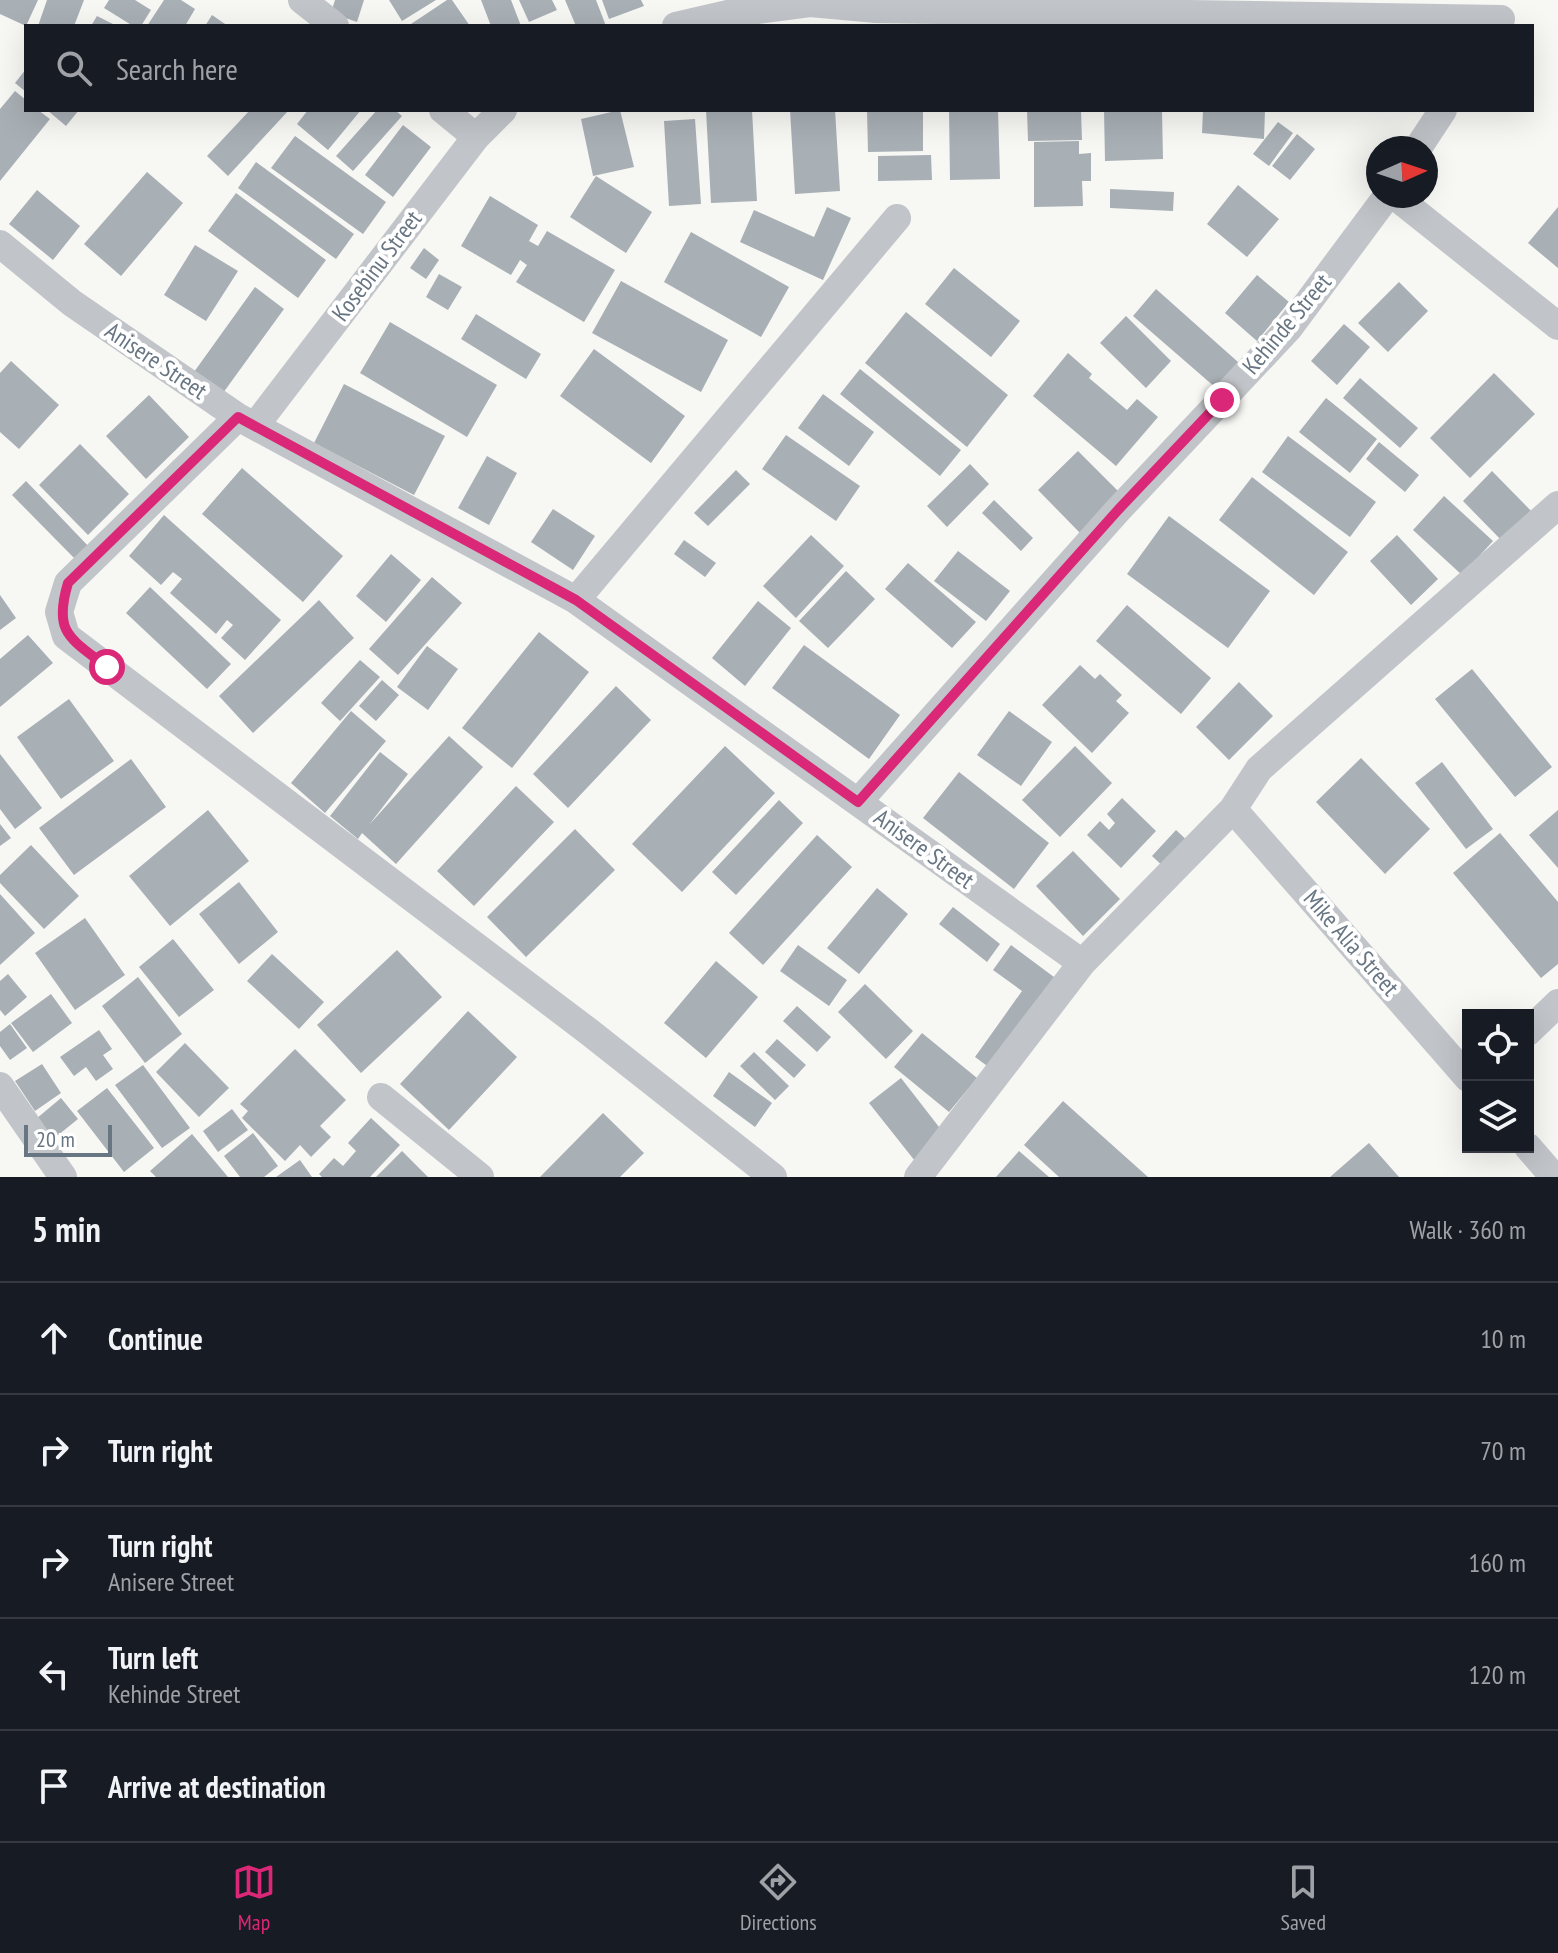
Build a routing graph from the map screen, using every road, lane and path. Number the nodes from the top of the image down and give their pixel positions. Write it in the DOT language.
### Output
graph roads {
  1 [pos="302,0"];
  2 [pos="1504,15"];
  3 [pos="332,24"];
  4 [pos="685,24"];
  5 [pos="445,112"];
  6 [pos="501,112"];
  7 [pos="1442,112"];
  8 [pos="1426,136"];
  9 [pos="476,137"];
  10 [pos="1378,208"];
  11 [pos="1410,208"];
  12 [pos="897,218"];
  13 [pos="0,244"];
  14 [pos="1558,326"];
  15 [pos="247,421"];
  16 [pos="1558,505"];
  17 [pos="576,600"];
  18 [pos="858,802"];
  19 [pos="1233,809"];
  20 [pos="1082,963"];
  21 [pos="1558,1003"];
  22 [pos="1534,1026"];
  23 [pos="1462,1071"];
  24 [pos="0,1086"];
  25 [pos="381,1097"];
  26 [pos="63,1177"];
  27 [pos="480,1177"];
  28 [pos="773,1177"];
  29 [pos="918,1177"];
  1 -- 3 [label="street"];
  2 -- 4 [label="street"];
  5 -- 9 [label="street"];
  6 -- 9 [label="street, Kosebinu Street"];
  7 -- 8 [label="street"];
  9 -- 15 [label="street, Kosebinu Street"];
  10 -- 18 [label="street, Kehinde Street"];
  11 -- 14 [label="street"];
  12 -- 17 [label="street"];
  13 -- 15 [label="street, Anisere Street"];
  15 -- 17 [label="street, Anisere Street"];
  15 -- 28 [label="street, Kosebinu Street"];
  16 -- 19 [label="street"];
  17 -- 18 [label="street, Anisere Street"];
  18 -- 20 [label="street, Anisere Street"];
  19 -- 20 [label="street"];
  19 -- 23 [label="street, Mike Alia Street"];
  20 -- 29 [label="street"];
  21 -- 22 [label="street"];
  24 -- 26 [label="street"];
  25 -- 27 [label="street"];
}
